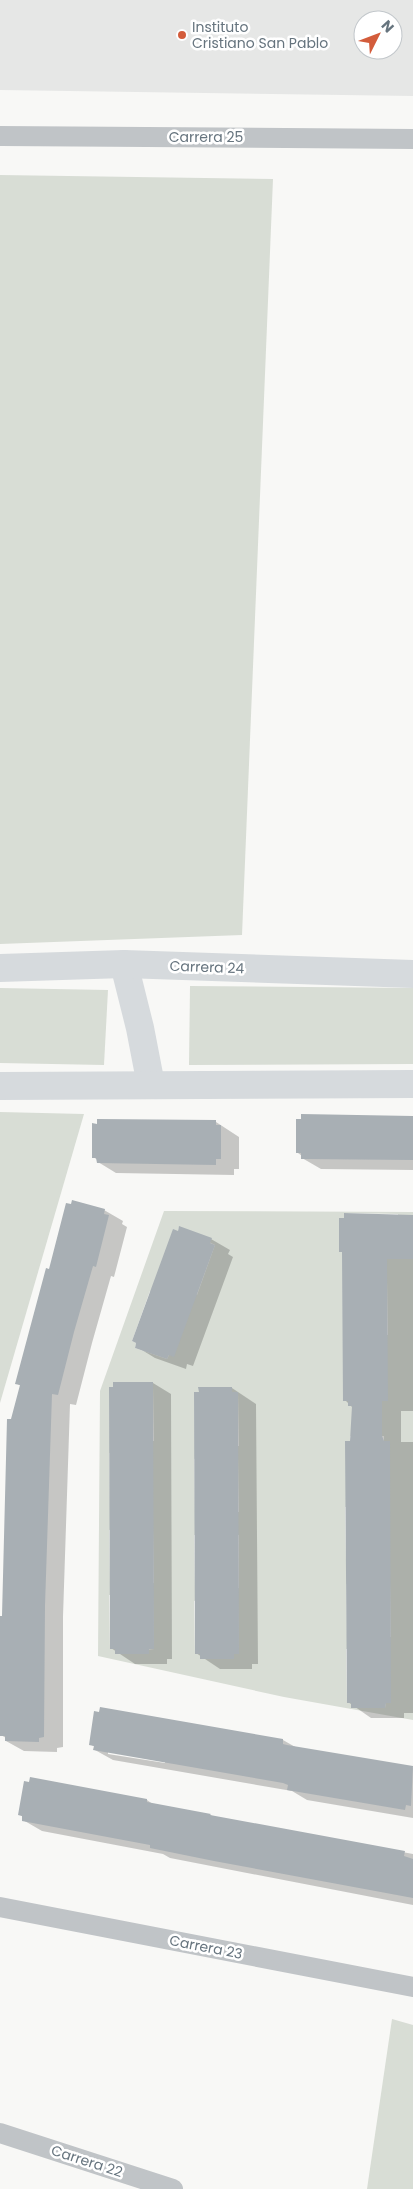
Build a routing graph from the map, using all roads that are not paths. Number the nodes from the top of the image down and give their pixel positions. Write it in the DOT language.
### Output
graph roads {
  1 [pos="0,136"];
  2 [pos="413,139"];
  3 [pos="124,964"];
  4 [pos="0,968"];
  5 [pos="413,974"];
  6 [pos="413,1084"];
  7 [pos="151,1085"];
  8 [pos="0,1086"];
  9 [pos="0,1907"];
  10 [pos="413,1987"];
  11 [pos="0,2133"];
  12 [pos="173,2189"];
  1 -- 2 [label="street, Carrera 25"];
  3 -- 4 [label="street, Carrera 24"];
  3 -- 5 [label="street, Carrera 24"];
  3 -- 7 [label="street"];
  6 -- 7 [label="street"];
  7 -- 8 [label="street"];
  9 -- 10 [label="street, Carrera 23"];
  11 -- 12 [label="street, Carrera 22"];
}
